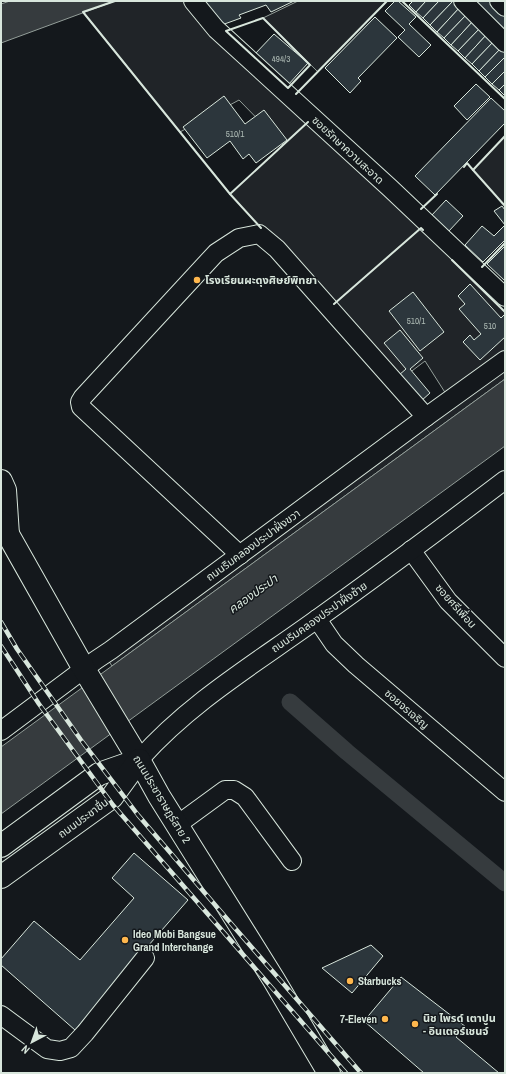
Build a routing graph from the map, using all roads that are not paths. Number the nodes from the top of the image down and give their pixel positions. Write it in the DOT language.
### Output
graph roads {
  1 [pos="193,1"];
  2 [pos="463,1"];
  3 [pos="499,1"];
  4 [pos="505,7"];
  5 [pos="505,43"];
  6 [pos="505,297"];
  7 [pos="505,360"];
  8 [pos="426,417"];
  9 [pos="505,480"];
  10 [pos="1,481"];
  11 [pos="3,529"];
  12 [pos="411,550"];
  13 [pos="240,555"];
  14 [pos="317,619"];
  15 [pos="505,658"];
  16 [pos="86,672"];
  17 [pos="1,731"];
  18 [pos="139,760"];
  19 [pos="505,792"];
  20 [pos="176,825"];
  21 [pos="1,846"];
  22 [pos="292,861"];
  23 [pos="1,877"];
  24 [pos="145,958"];
  25 [pos="1,1015"];
  26 [pos="329,1073"];
  1 -- 6 [label="street, ซอยรักษาความสะอาด"];
  2 -- 5 [label="street"];
  3 -- 4 [label="street"];
  7 -- 8 [label="street, ถนนริมคลองประปาฝั่งขวา"];
  8 -- 13 [label="street, ถนนริมคลองประปาฝั่งขวา"];
  8 -- 13 [label="street"];
  9 -- 12 [label="street, ถนนริมคลองประปาฝั่งซ้าย"];
  10 -- 11 [label="main road"];
  11 -- 16 [label="main road, ถนนประชาราษฎร์สาย 2"];
  12 -- 14 [label="street, ถนนริมคลองประปาฝั่งซ้าย"];
  12 -- 15 [label="street, ซอยศรีเพื่อน"];
  13 -- 16 [label="street, ถนนริมคลองประปาฝั่งขวา"];
  14 -- 18 [label="street, ถนนริมคลองประปาฝั่งซ้าย"];
  14 -- 19 [label="street, ซอยจรเจริญ"];
  16 -- 17 [label="street, ถนนริมคลองประปาฝั่งขวา"];
  16 -- 18 [label="main road, ถนนประชาราษฎร์สาย 2"];
  18 -- 20 [label="main road, ถนนประชาราษฎร์สาย 2"];
  18 -- 21 [label="main road"];
  18 -- 23 [label="main road, ถนนประชาชื่น"];
  20 -- 22 [label="street"];
  20 -- 26 [label="main road, ถนนประชาราษฎร์สาย 2"];
  24 -- 25 [label="street"];
}
